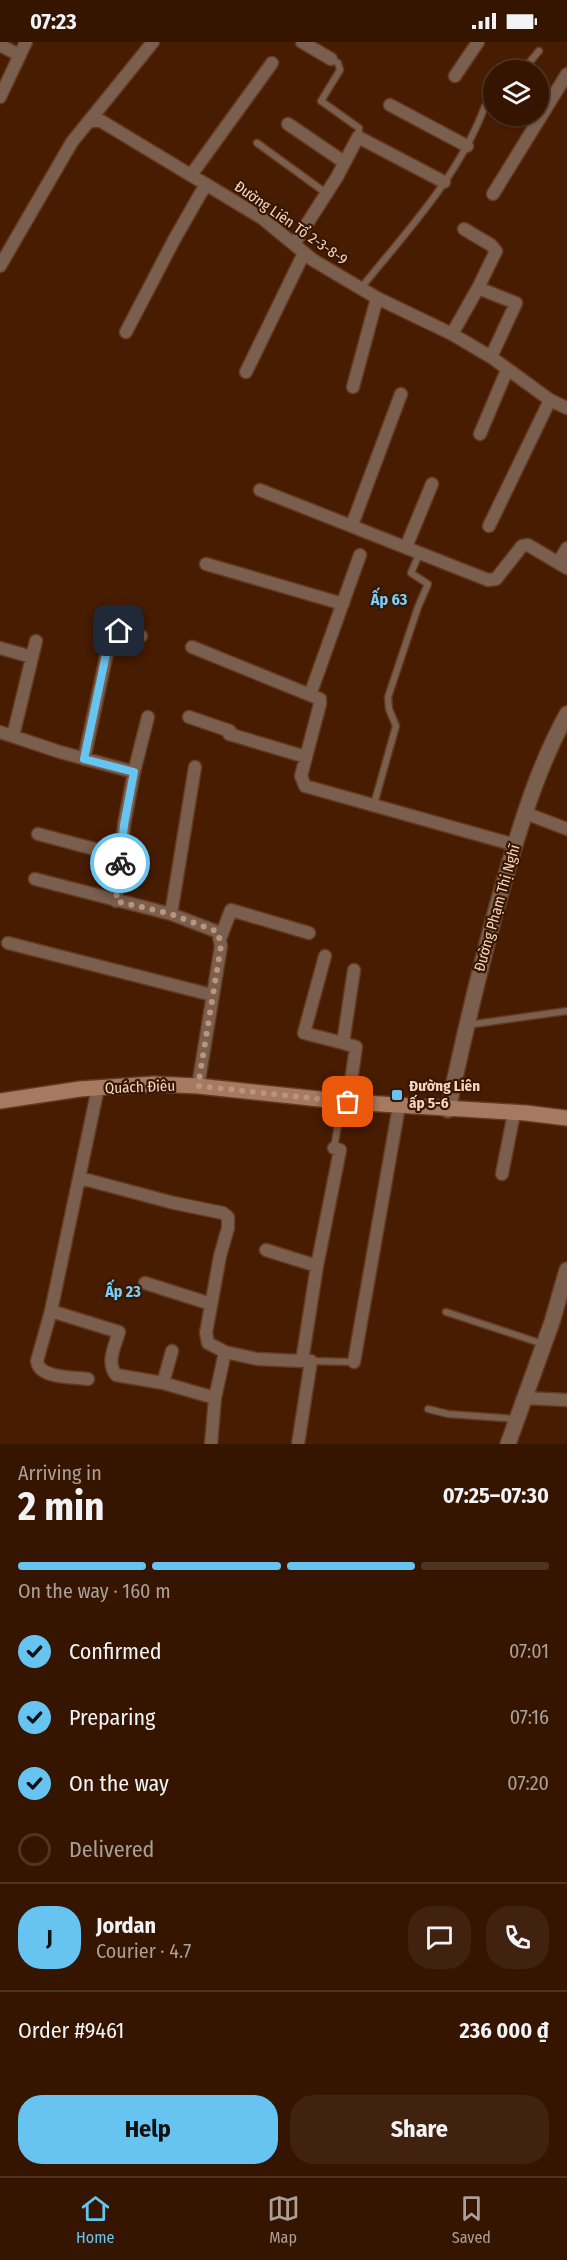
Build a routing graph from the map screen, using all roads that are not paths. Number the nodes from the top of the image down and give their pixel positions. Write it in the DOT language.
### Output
graph roads {
  1 [pos="26,42"];
  2 [pos="153,42"];
  3 [pos="302,42"];
  4 [pos="477,42"];
  5 [pos="0,45"];
  6 [pos="538,51"];
  7 [pos="19,56"];
  8 [pos="331,59"];
  9 [pos="531,60"];
  10 [pos="272,63"];
  11 [pos="567,74"];
  12 [pos="455,76"];
  13 [pos="0,97"];
  14 [pos="390,105"];
  15 [pos="483,112"];
  16 [pos="90,121"];
  17 [pos="288,124"];
  18 [pos="358,137"];
  19 [pos="257,143"];
  20 [pos="467,146"];
  21 [pos="344,162"];
  22 [pos="191,175"];
  23 [pos="444,182"];
  24 [pos="206,184"];
  25 [pos="327,193"];
  26 [pos="493,194"];
  27 [pos="464,229"];
  28 [pos="294,244"];
  29 [pos="304,253"];
  30 [pos="0,266"];
  31 [pos="360,288"];
  32 [pos="478,288"];
  33 [pos="377,297"];
  34 [pos="126,332"];
  35 [pos="452,334"];
  36 [pos="491,357"];
  37 [pos="507,370"];
  38 [pos="246,372"];
  39 [pos="352,387"];
  40 [pos="401,394"];
  41 [pos="550,400"];
  42 [pos="567,408"];
  43 [pos="480,434"];
  44 [pos="432,484"];
  45 [pos="260,490"];
  46 [pos="351,525"];
  47 [pos="489,526"];
  48 [pos="406,547"];
  49 [pos="567,548"];
  50 [pos="420,552"];
  51 [pos="360,555"];
  52 [pos="206,564"];
  53 [pos="562,565"];
  54 [pos="343,604"];
  55 [pos="141,636"];
  56 [pos="36,641"];
  57 [pos="192,646"];
  58 [pos="0,648"];
  59 [pos="32,657"];
  60 [pos="310,695"];
  61 [pos="148,717"];
  62 [pos="189,717"];
  63 [pos="566,720"];
  64 [pos="0,732"];
  65 [pos="13,736"];
  66 [pos="306,757"];
  67 [pos="84,759"];
  68 [pos="195,767"];
  69 [pos="134,772"];
  70 [pos="374,804"];
  71 [pos="525,813"];
  72 [pos="567,829"];
  73 [pos="38,834"];
  74 [pos="514,844"];
  75 [pos="121,856"];
  76 [pos="35,879"];
  77 [pos="116,901"];
  78 [pos="171,914"];
  79 [pos="309,933"];
  80 [pos="220,939"];
  81 [pos="8,943"];
  82 [pos="325,956"];
  83 [pos="354,970"];
  84 [pos="212,995"];
  85 [pos="567,1011"];
  86 [pos="466,1025"];
  87 [pos="343,1043"];
  88 [pos="198,1086"];
  89 [pos="98,1088"];
  90 [pos="0,1101"];
  91 [pos="345,1102"];
  92 [pos="399,1106"];
  93 [pos="448,1110"];
  94 [pos="514,1113"];
  95 [pos="567,1118"];
  96 [pos="334,1148"];
  97 [pos="502,1174"];
  98 [pos="80,1178"];
  99 [pos="266,1250"];
  100 [pos="317,1266"];
  101 [pos="567,1269"];
  102 [pos="145,1283"];
  103 [pos="211,1304"];
  104 [pos="51,1311"];
  105 [pos="447,1312"];
  106 [pos="543,1344"];
  107 [pos="172,1352"];
  108 [pos="225,1352"];
  109 [pos="306,1361"];
  110 [pos="354,1362"];
  111 [pos="88,1379"];
  112 [pos="164,1383"];
  113 [pos="215,1398"];
  114 [pos="524,1398"];
  115 [pos="567,1400"];
  116 [pos="428,1409"];
  117 [pos="516,1419"];
  118 [pos="211,1444"];
  119 [pos="298,1444"];
  120 [pos="508,1444"];
  1 -- 7 [label="street"];
  2 -- 16 [label="street"];
  3 -- 8 [label="street"];
  4 -- 12 [label="street"];
  5 -- 7 [label="street"];
  6 -- 9 [label="lane"];
  7 -- 13 [label="street"];
  8 -- 18 [label="lane"];
  10 -- 22 [label="street"];
  11 -- 26 [label="street"];
  14 -- 20 [label="street"];
  15 -- 20 [label="lane"];
  16 -- 22 [label="street, Đường Liên Tổ 2-3-8-9"];
  16 -- 30 [label="street"];
  17 -- 21 [label="street"];
  18 -- 21 [label="street"];
  18 -- 23 [label="street"];
  19 -- 25 [label="lane"];
  20 -- 23 [label="lane"];
  21 -- 25 [label="street"];
  22 -- 24 [label="street, Đường Liên Tổ 2-3-8-9"];
  23 -- 31 [label="lane"];
  24 -- 28 [label="street, Đường Liên Tổ 2-3-8-9"];
  24 -- 34 [label="street"];
  25 -- 28 [label="street"];
  27 -- 32 [label="street"];
  28 -- 29 [label="street, Đường Liên Tổ 2-3-8-9"];
  29 -- 31 [label="street, Đường Liên Tổ 2-3-8-9"];
  29 -- 38 [label="street"];
  31 -- 33 [label="street, Đường Liên Tổ 2-3-8-9"];
  32 -- 35 [label="street"];
  32 -- 36 [label="street"];
  33 -- 35 [label="street, Đường Liên Tổ 2-3-8-9"];
  33 -- 39 [label="street"];
  35 -- 36 [label="street, Đường Liên Tổ 2-3-8-9"];
  36 -- 37 [label="street, Đường Liên Tổ 2-3-8-9"];
  37 -- 41 [label="street, Đường Liên Tổ 2-3-8-9"];
  37 -- 43 [label="street"];
  40 -- 46 [label="street"];
  41 -- 42 [label="street, Đường Liên Tổ 2-3-8-9"];
  41 -- 47 [label="street"];
  44 -- 48 [label="street"];
  45 -- 46 [label="street"];
  46 -- 48 [label="street"];
  48 -- 50 [label="street"];
  49 -- 53 [label="street"];
  50 -- 53 [label="street"];
  50 -- 70 [label="lane"];
  51 -- 54 [label="street"];
  52 -- 54 [label="street"];
  54 -- 60 [label="street"];
  55 -- 67 [label="street"];
  56 -- 59 [label="street"];
  57 -- 60 [label="street"];
  58 -- 59 [label="street"];
  59 -- 65 [label="street"];
  60 -- 66 [label="street"];
  61 -- 69 [label="street"];
  62 -- 66 [label="street"];
  63 -- 71 [label="street, Đường Phạm Thị Nghĩ"];
  64 -- 65 [label="street"];
  65 -- 67 [label="street"];
  66 -- 70 [label="street"];
  67 -- 69 [label="street"];
  68 -- 78 [label="street"];
  69 -- 75 [label="street"];
  70 -- 74 [label="street"];
  71 -- 72 [label="street"];
  71 -- 74 [label="street, Đường Phạm Thị Nghĩ"];
  73 -- 75 [label="street"];
  74 -- 86 [label="street, Đường Phạm Thị Nghĩ"];
  75 -- 77 [label="street"];
  76 -- 77 [label="street"];
  77 -- 78 [label="street"];
  78 -- 80 [label="street"];
  79 -- 80 [label="street"];
  80 -- 84 [label="street"];
  81 -- 84 [label="street"];
  82 -- 87 [label="street"];
  83 -- 87 [label="street"];
  84 -- 88 [label="street"];
  85 -- 86 [label="lane"];
  86 -- 93 [label="street, Đường Phạm Thị Nghĩ"];
  87 -- 91 [label="street"];
  88 -- 89 [label="main road, Quách Điêu"];
  88 -- 91 [label="main road, Quách Điêu"];
  89 -- 90 [label="main road, Quách Điêu"];
  89 -- 98 [label="street"];
  91 -- 92 [label="main road, Quách Điêu"];
  91 -- 96 [label="lane"];
  92 -- 93 [label="main road, Quách Điêu"];
  92 -- 110 [label="street"];
  93 -- 94 [label="main road, Quách Điêu"];
  94 -- 95 [label="main road, Quách Điêu"];
  94 -- 97 [label="street"];
  96 -- 100 [label="street"];
  98 -- 103 [label="street"];
  98 -- 104 [label="street"];
  99 -- 100 [label="street"];
  100 -- 109 [label="street"];
  101 -- 106 [label="street"];
  102 -- 103 [label="street"];
  103 -- 108 [label="street"];
  104 -- 111 [label="street"];
  104 -- 112 [label="street"];
  105 -- 106 [label="lane"];
  106 -- 114 [label="street"];
  107 -- 112 [label="street"];
  108 -- 109 [label="street"];
  108 -- 113 [label="street"];
  109 -- 110 [label="lane"];
  109 -- 119 [label="street"];
  112 -- 113 [label="street"];
  113 -- 118 [label="street"];
  114 -- 115 [label="street"];
  114 -- 117 [label="street"];
  116 -- 117 [label="lane"];
  117 -- 120 [label="street"];
}
